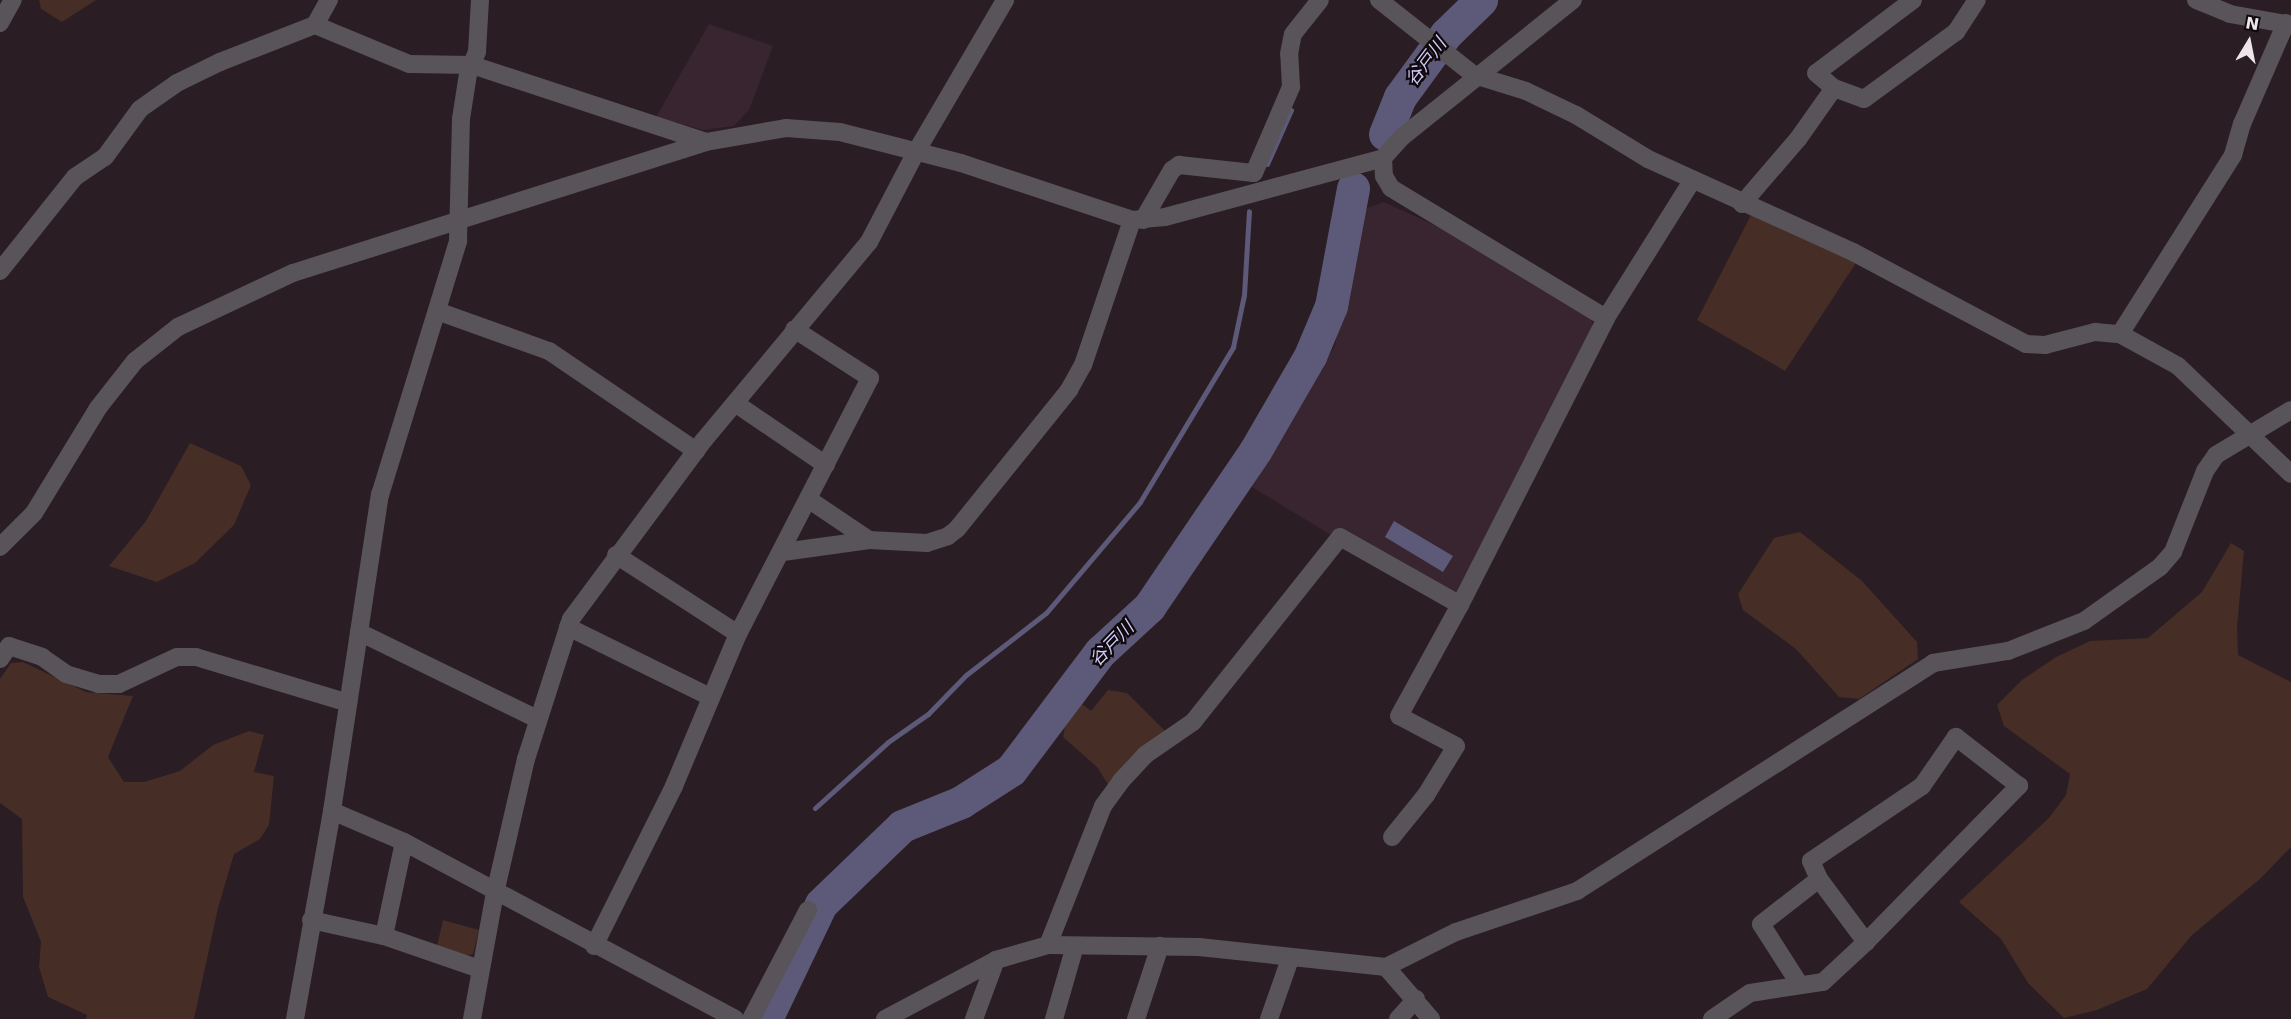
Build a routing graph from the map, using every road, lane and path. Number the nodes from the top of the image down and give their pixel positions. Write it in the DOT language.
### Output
graph roads {
  1 [pos="13,0"];
  2 [pos="329,0"];
  3 [pos="480,0"];
  4 [pos="1005,0"];
  5 [pos="1320,0"];
  6 [pos="1379,0"];
  7 [pos="1573,0"];
  8 [pos="1913,0"];
  9 [pos="1977,0"];
  10 [pos="2196,0"];
  11 [pos="0,23"];
  12 [pos="2288,24"];
  13 [pos="315,25"];
  14 [pos="472,65"];
  15 [pos="1477,76"];
  16 [pos="1834,88"];
  17 [pos="706,142"];
  18 [pos="916,152"];
  19 [pos="1383,158"];
  20 [pos="1692,181"];
  21 [pos="1742,204"];
  22 [pos="458,220"];
  23 [pos="1137,220"];
  24 [pos="0,271"];
  25 [pos="438,311"];
  26 [pos="1606,318"];
  27 [pos="794,329"];
  28 [pos="2120,334"];
  29 [pos="735,403"];
  30 [pos="2291,410"];
  31 [pos="2249,435"];
  32 [pos="696,451"];
  33 [pos="826,465"];
  34 [pos="2291,474"];
  35 [pos="808,499"];
  36 [pos="869,540"];
  37 [pos="0,547"];
  38 [pos="783,552"];
  39 [pos="616,555"];
  40 [pos="1460,605"];
  41 [pos="568,627"];
  42 [pos="359,632"];
  43 [pos="738,634"];
  44 [pos="0,659"];
  45 [pos="710,698"];
  46 [pos="348,704"];
  47 [pos="537,719"];
  48 [pos="332,811"];
  49 [pos="1392,837"];
  50 [pos="404,842"];
  51 [pos="1819,879"];
  52 [pos="495,893"];
  53 [pos="808,910"];
  54 [pos="312,920"];
  55 [pos="384,936"];
  56 [pos="1866,942"];
  57 [pos="1048,945"];
  58 [pos="594,946"];
  59 [pos="1075,946"];
  60 [pos="1160,946"];
  61 [pos="1290,959"];
  62 [pos="996,960"];
  63 [pos="1386,967"];
  64 [pos="480,969"];
  65 [pos="1800,986"];
  66 [pos="1416,999"];
  67 [pos="295,1019"];
  68 [pos="472,1019"];
  69 [pos="735,1019"];
  70 [pos="751,1019"];
  71 [pos="885,1019"];
  72 [pos="974,1019"];
  73 [pos="1054,1019"];
  74 [pos="1136,1019"];
  75 [pos="1269,1019"];
  76 [pos="1398,1019"];
  77 [pos="1431,1019"];
  78 [pos="1712,1019"];
  1 -- 11 [label="street"];
  2 -- 13 [label="street"];
  3 -- 14 [label="street"];
  4 -- 18 [label="street"];
  5 -- 23 [label="street"];
  6 -- 15 [label="street"];
  7 -- 15 [label="street"];
  8 -- 16 [label="street"];
  9 -- 16 [label="street"];
  10 -- 12 [label="street"];
  12 -- 28 [label="street"];
  13 -- 14 [label="street"];
  13 -- 24 [label="street"];
  14 -- 17 [label="street"];
  14 -- 22 [label="street"];
  15 -- 19 [label="street"];
  15 -- 20 [label="street"];
  16 -- 21 [label="street"];
  17 -- 18 [label="street"];
  17 -- 22 [label="street"];
  18 -- 23 [label="street"];
  18 -- 27 [label="street"];
  19 -- 23 [label="street"];
  19 -- 26 [label="street"];
  20 -- 21 [label="street"];
  20 -- 26 [label="street"];
  21 -- 28 [label="street"];
  22 -- 25 [label="street"];
  22 -- 37 [label="street"];
  23 -- 36 [label="street"];
  25 -- 32 [label="street"];
  25 -- 42 [label="street"];
  26 -- 40 [label="street"];
  27 -- 29 [label="street"];
  27 -- 33 [label="street"];
  28 -- 31 [label="street"];
  29 -- 32 [label="street"];
  29 -- 33 [label="street"];
  30 -- 31 [label="street"];
  31 -- 34 [label="street"];
  31 -- 63 [label="street"];
  32 -- 39 [label="street"];
  33 -- 35 [label="street"];
  35 -- 36 [label="street"];
  35 -- 38 [label="street"];
  36 -- 38 [label="street"];
  38 -- 43 [label="street"];
  39 -- 41 [label="street"];
  39 -- 43 [label="street"];
  40 -- 49 [label="street"];
  40 -- 57 [label="street"];
  41 -- 45 [label="street"];
  41 -- 47 [label="street"];
  42 -- 46 [label="street"];
  42 -- 47 [label="street"];
  43 -- 45 [label="street"];
  44 -- 46 [label="street"];
  45 -- 58 [label="street"];
  46 -- 48 [label="street"];
  47 -- 52 [label="street"];
  48 -- 50 [label="street"];
  48 -- 54 [label="street"];
  50 -- 52 [label="street"];
  50 -- 55 [label="street"];
  51 -- 56 [label="street"];
  51 -- 56 [label="street"];
  51 -- 65 [label="street"];
  52 -- 58 [label="street"];
  52 -- 64 [label="street"];
  53 -- 70 [label="street"];
  54 -- 55 [label="street"];
  54 -- 67 [label="street"];
  55 -- 64 [label="street"];
  56 -- 65 [label="street"];
  57 -- 59 [label="street"];
  57 -- 62 [label="street"];
  58 -- 69 [label="street"];
  59 -- 60 [label="street"];
  59 -- 73 [label="street"];
  60 -- 61 [label="street"];
  60 -- 74 [label="street"];
  61 -- 63 [label="street"];
  61 -- 75 [label="street"];
  62 -- 71 [label="street"];
  62 -- 72 [label="street"];
  63 -- 66 [label="street"];
  64 -- 68 [label="street"];
  65 -- 78 [label="street"];
  66 -- 76 [label="street"];
  66 -- 77 [label="street"];
}
